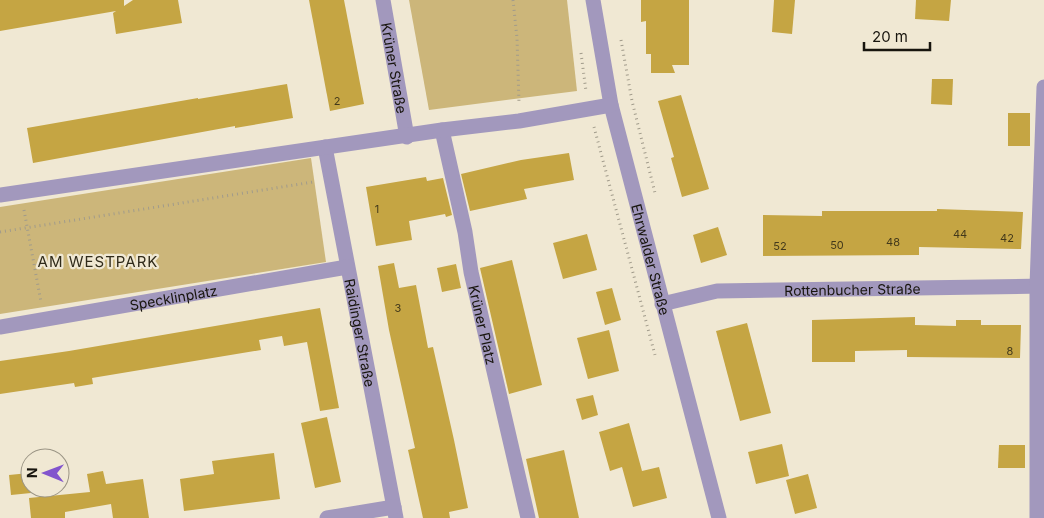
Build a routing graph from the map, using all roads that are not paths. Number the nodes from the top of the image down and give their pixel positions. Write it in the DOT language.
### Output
graph roads {
  1 [pos="383,0"];
  2 [pos="593,0"];
  3 [pos="1044,87"];
  4 [pos="611,105"];
  5 [pos="442,130"];
  6 [pos="407,136"];
  7 [pos="325,147"];
  8 [pos="0,195"];
  9 [pos="347,267"];
  10 [pos="1040,286"];
  11 [pos="662,304"];
  12 [pos="0,327"];
  13 [pos="395,513"];
  14 [pos="327,518"];
  15 [pos="528,518"];
  16 [pos="719,518"];
  17 [pos="1038,518"];
  1 -- 6 [label="street, Krüner Straße"];
  2 -- 4 [label="street, Ehrwalder Straße"];
  3 -- 10 [label="street"];
  4 -- 5 [label="street"];
  4 -- 11 [label="street, Ehrwalder Straße"];
  5 -- 6 [label="street"];
  5 -- 15 [label="street, Krüner Platz"];
  6 -- 7 [label="street"];
  7 -- 8 [label="street"];
  7 -- 9 [label="street, Raidinger Straße"];
  9 -- 12 [label="street, Specklinplatz"];
  9 -- 13 [label="street, Raidinger Straße"];
  10 -- 11 [label="street, Rottenbucher Straße"];
  10 -- 17 [label="street"];
  11 -- 16 [label="street, Ehrwalder Straße"];
  13 -- 14 [label="street"];
}
